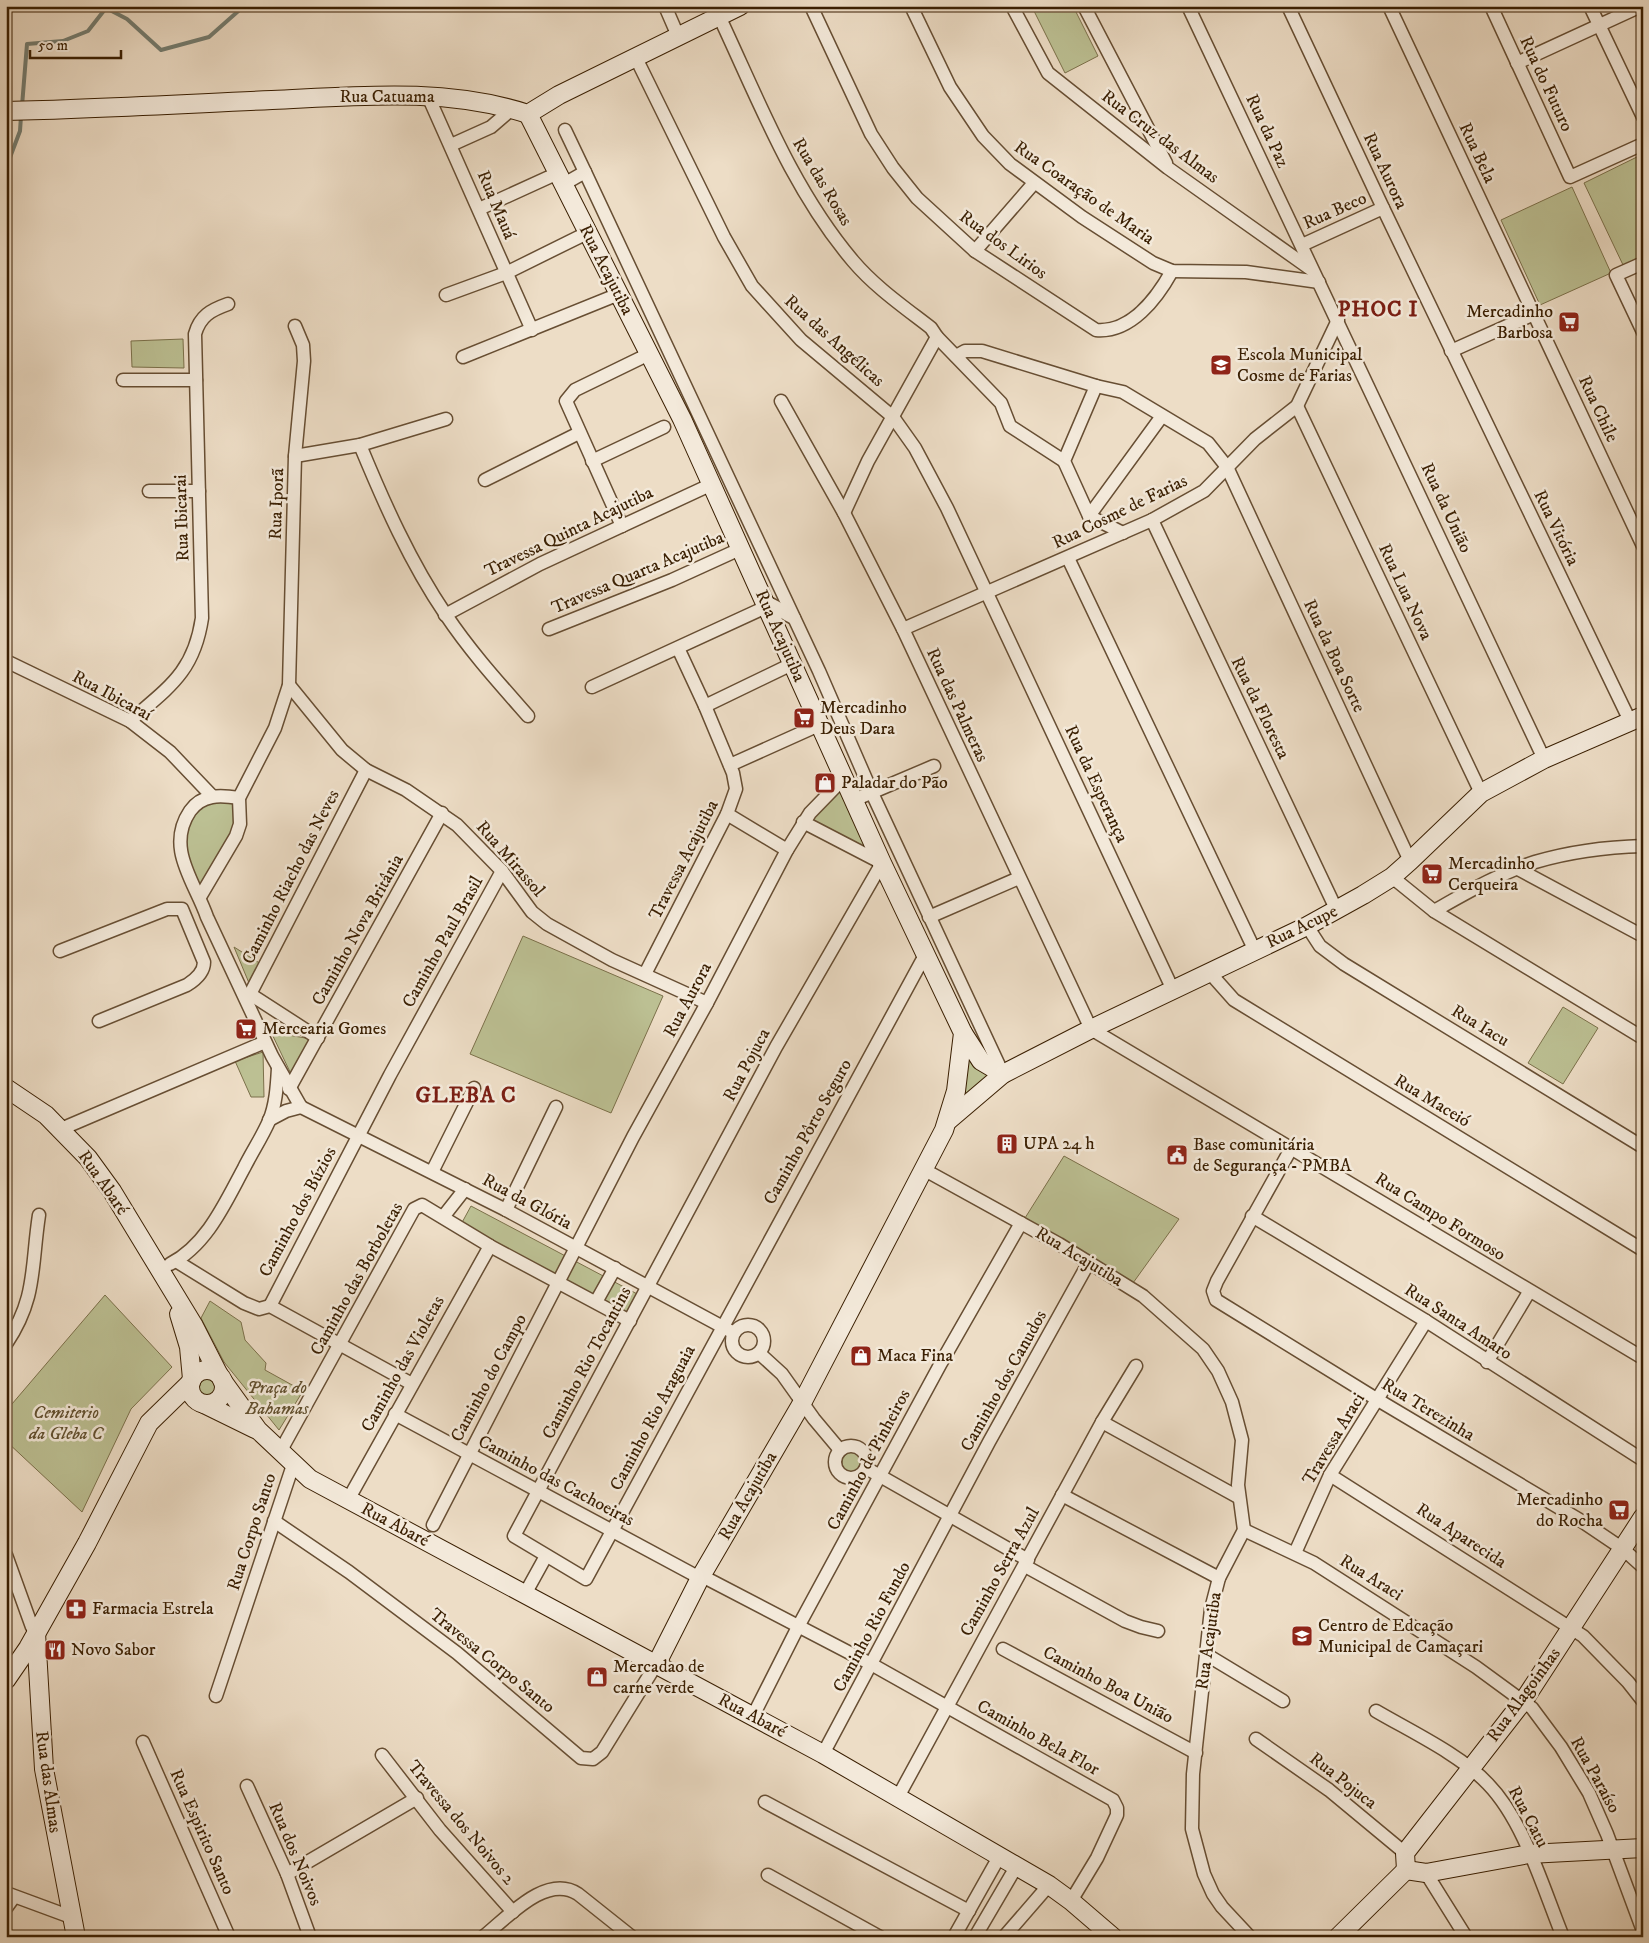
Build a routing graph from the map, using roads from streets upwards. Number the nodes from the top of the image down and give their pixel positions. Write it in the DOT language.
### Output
graph roads {
  1 [pos="665,6"];
  2 [pos="740,6"];
  3 [pos="811,6"];
  4 [pos="912,6"];
  5 [pos="1012,6"];
  6 [pos="1084,6"];
  7 [pos="1188,6"];
  8 [pos="1288,6"];
  9 [pos="1389,6"];
  10 [pos="1491,6"];
  11 [pos="1590,6"];
  12 [pos="1641,6"];
  13 [pos="719,16"];
  14 [pos="1599,25"];
  15 [pos="678,36"];
  16 [pos="636,58"];
  17 [pos="1518,63"];
  18 [pos="428,96"];
  19 [pos="6,111"];
  20 [pos="520,111"];
  21 [pos="1643,117"];
  22 [pos="565,130"];
  23 [pos="1643,144"];
  24 [pos="451,145"];
  25 [pos="1168,168"];
  26 [pos="585,172"];
  27 [pos="561,179"];
  28 [pos="1034,183"];
  29 [pos="479,208"];
  30 [pos="1383,208"];
  31 [pos="587,233"];
  32 [pos="1302,245"];
  33 [pos="975,251"];
  34 [pos="1643,263"];
  35 [pos="1172,271"];
  36 [pos="506,273"];
  37 [pos="1317,276"];
  38 [pos="619,294"];
  39 [pos="446,295"];
  40 [pos="228,304"];
  41 [pos="1534,314"];
  42 [pos="1338,320"];
  43 [pos="295,326"];
  44 [pos="532,330"];
  45 [pos="1643,332"];
  46 [pos="937,336"];
  47 [pos="1451,350"];
  48 [pos="649,354"];
  49 [pos="956,356"];
  50 [pos="463,357"];
  51 [pos="677,368"];
  52 [pos="661,377"];
  53 [pos="123,380"];
  54 [pos="196,380"];
  55 [pos="1096,386"];
  56 [pos="781,401"];
  57 [pos="1297,406"];
  58 [pos="686,407"];
  59 [pos="1162,416"];
  60 [pos="893,417"];
  61 [pos="446,419"];
  62 [pos="664,427"];
  63 [pos="580,433"];
  64 [pos="360,444"];
  65 [pos="296,456"];
  66 [pos="592,461"];
  67 [pos="1064,461"];
  68 [pos="1227,467"];
  69 [pos="485,480"];
  70 [pos="710,485"];
  71 [pos="150,491"];
  72 [pos="199,491"];
  73 [pos="844,513"];
  74 [pos="1089,516"];
  75 [pos="1152,520"];
  76 [pos="622,526"];
  77 [pos="1123,533"];
  78 [pos="1643,546"];
  79 [pos="740,549"];
  80 [pos="1068,558"];
  81 [pos="987,593"];
  82 [pos="765,604"];
  83 [pos="445,615"];
  84 [pos="794,618"];
  85 [pos="549,629"];
  86 [pos="903,629"];
  87 [pos="678,648"];
  88 [pos="6,661"];
  89 [pos="792,664"];
  90 [pos="289,686"];
  91 [pos="592,687"];
  92 [pos="706,706"];
  93 [pos="528,716"];
  94 [pos="1636,718"];
  95 [pos="130,721"];
  96 [pos="819,725"];
  97 [pos="1544,759"];
  98 [pos="730,765"];
  99 [pos="934,766"];
  100 [pos="366,770"];
  101 [pos="844,778"];
  102 [pos="872,793"];
  103 [pos="1481,793"];
  104 [pos="212,796"];
  105 [pos="239,798"];
  106 [pos="854,800"];
  107 [pos="442,813"];
  108 [pos="727,814"];
  109 [pos="803,822"];
  110 [pos="1643,846"];
  111 [pos="787,850"];
  112 [pos="1410,861"];
  113 [pos="882,862"];
  114 [pos="1518,869"];
  115 [pos="502,872"];
  116 [pos="1392,877"];
  117 [pos="1019,878"];
  118 [pos="200,897"];
  119 [pos="1338,910"];
  120 [pos="1434,911"];
  121 [pos="929,917"];
  122 [pos="1307,926"];
  123 [pos="214,932"];
  124 [pos="1643,936"];
  125 [pos="195,941"];
  126 [pos="60,951"];
  127 [pos="1255,951"];
  128 [pos="925,955"];
  129 [pos="1210,973"];
  130 [pos="645,974"];
  131 [pos="1174,990"];
  132 [pos="248,997"];
  133 [pos="707,1003"];
  134 [pos="99,1021"];
  135 [pos="1091,1028"];
  136 [pos="963,1033"];
  137 [pos="318,1038"];
  138 [pos="1643,1038"];
  139 [pos="265,1042"];
  140 [pos="278,1068"];
  141 [pos="1002,1074"];
  142 [pos="6,1088"];
  143 [pos="290,1088"];
  144 [pos="474,1088"];
  145 [pos="302,1107"];
  146 [pos="556,1107"];
  147 [pos="270,1120"];
  148 [pos="948,1120"];
  149 [pos="61,1129"];
  150 [pos="358,1135"];
  151 [pos="1292,1147"];
  152 [pos="1643,1147"];
  153 [pos="923,1169"];
  154 [pos="432,1172"];
  155 [pos="465,1189"];
  156 [pos="506,1210"];
  157 [pos="39,1215"];
  158 [pos="1252,1216"];
  159 [pos="443,1217"];
  160 [pos="1021,1223"];
  161 [pos="490,1246"];
  162 [pos="576,1247"];
  163 [pos="1643,1250"];
  164 [pos="176,1261"];
  165 [pos="1089,1262"];
  166 [pos="615,1268"];
  167 [pos="158,1270"];
  168 [pos="560,1283"];
  169 [pos="648,1286"];
  170 [pos="1529,1292"];
  171 [pos="175,1299"];
  172 [pos="596,1302"];
  173 [pos="270,1306"];
  174 [pos="630,1321"];
  175 [pos="1426,1321"];
  176 [pos="728,1330"];
  177 [pos="339,1343"];
  178 [pos="6,1344"];
  179 [pos="759,1353"];
  180 [pos="1643,1358"];
  181 [pos="1487,1362"];
  182 [pos="1136,1366"];
  183 [pos="220,1378"];
  184 [pos="191,1381"];
  185 [pos="412,1384"];
  186 [pos="1378,1400"];
  187 [pos="802,1403"];
  188 [pos="203,1404"];
  189 [pos="395,1414"];
  190 [pos="154,1416"];
  191 [pos="1102,1422"];
  192 [pos="258,1430"];
  193 [pos="840,1450"];
  194 [pos="280,1452"];
  195 [pos="468,1454"];
  196 [pos="1643,1460"];
  197 [pos="293,1465"];
  198 [pos="866,1468"];
  199 [pos="1330,1475"];
  200 [pos="881,1476"];
  201 [pos="538,1491"];
  202 [pos="1062,1495"];
  203 [pos="1238,1496"];
  204 [pos="348,1500"];
  205 [pos="951,1517"];
  206 [pos="1643,1517"];
  207 [pos="274,1521"];
  208 [pos="433,1525"];
  209 [pos="1244,1530"];
  210 [pos="612,1531"];
  211 [pos="1622,1549"];
  212 [pos="1295,1553"];
  213 [pos="6,1555"];
  214 [pos="546,1556"];
  215 [pos="1026,1563"];
  216 [pos="1643,1567"];
  217 [pos="701,1577"];
  218 [pos="1218,1578"];
  219 [pos="524,1594"];
  220 [pos="799,1625"];
  221 [pos="1571,1628"];
  222 [pos="34,1629"];
  223 [pos="1158,1631"];
  224 [pos="1003,1649"];
  225 [pos="1207,1655"];
  226 [pos="6,1659"];
  227 [pos="657,1663"];
  228 [pos="871,1664"];
  229 [pos="6,1680"];
  230 [pos="216,1696"];
  231 [pos="1524,1700"];
  232 [pos="1284,1701"];
  233 [pos="1643,1701"];
  234 [pos="946,1706"];
  235 [pos="1376,1711"];
  236 [pos="753,1716"];
  237 [pos="1256,1739"];
  238 [pos="143,1742"];
  239 [pos="1196,1753"];
  240 [pos="823,1754"];
  241 [pos="382,1755"];
  242 [pos="1470,1768"];
  243 [pos="247,1786"];
  244 [pos="898,1797"];
  245 [pos="417,1798"];
  246 [pos="765,1802"];
  247 [pos="1643,1848"];
  248 [pos="1612,1851"];
  249 [pos="1529,1854"];
  250 [pos="999,1857"];
  251 [pos="1405,1862"];
  252 [pos="1016,1867"];
  253 [pos="1426,1873"];
  254 [pos="287,1874"];
  255 [pos="768,1875"];
  256 [pos="1049,1885"];
  257 [pos="10,1895"];
  258 [pos="1071,1900"];
  259 [pos="6,1908"];
  260 [pos="969,1911"];
  261 [pos="513,1912"];
  262 [pos="71,1916"];
  263 [pos="1643,1931"];
  264 [pos="76,1937"];
  265 [pos="229,1937"];
  266 [pos="310,1937"];
  267 [pos="483,1937"];
  268 [pos="632,1937"];
  269 [pos="880,1937"];
  270 [pos="954,1937"];
  271 [pos="975,1937"];
  272 [pos="1004,1937"];
  273 [pos="1112,1937"];
  274 [pos="1250,1937"];
  275 [pos="1338,1937"];
  276 [pos="1466,1937"];
  277 [pos="1563,1937"];
  1 -- 15 [label="street"];
  2 -- 13 [label="street"];
  3 -- 33 [label="street, Rua dos Lirios"];
  4 -- 28 [label="street, Rua Coaração de Maria"];
  5 -- 25 [label="street, Rua Cruz das Almas"];
  6 -- 25 [label="street"];
  7 -- 32 [label="street, Rua da Paz"];
  8 -- 30 [label="street, Rua Aurora"];
  9 -- 41 [label="street, Rua Bela"];
  10 -- 17 [label="street, Rua do Futuro"];
  11 -- 14 [label="street"];
  12 -- 14 [label="street"];
  13 -- 15 [label="street"];
  13 -- 46 [label="street, Rua das Rosas"];
  14 -- 17 [label="street"];
  14 -- 21 [label="street"];
  15 -- 16 [label="street"];
  16 -- 20 [label="street"];
  16 -- 60 [label="street, Rua das Angélicas"];
  17 -- 23 [label="street, Rua do Futuro"];
  18 -- 19 [label="street, Rua Catuama"];
  18 -- 20 [label="street, Rua Catuama"];
  18 -- 24 [label="street, Rua Mauá"];
  20 -- 24 [label="street"];
  20 -- 27 [label="street, Rua Acajutiba"];
  22 -- 26 [label="street"];
  24 -- 29 [label="street, Rua Mauá"];
  25 -- 37 [label="street, Rua Cruz das Almas"];
  26 -- 27 [label="street"];
  26 -- 51 [label="street"];
  27 -- 29 [label="street"];
  27 -- 31 [label="street, Rua Acajutiba"];
  28 -- 33 [label="street"];
  28 -- 35 [label="street, Rua Coaração de Maria"];
  29 -- 36 [label="street, Rua Mauá"];
  30 -- 32 [label="street, Rua Beco"];
  30 -- 47 [label="street, Rua Aurora"];
  31 -- 36 [label="street"];
  31 -- 38 [label="street, Rua Acajutiba"];
  32 -- 37 [label="street, Rua da Paz"];
  33 -- 35 [label="street, Rua dos Lirios"];
  34 -- 45 [label="street"];
  35 -- 37 [label="street, Rua Coaração de Maria"];
  36 -- 39 [label="street"];
  36 -- 44 [label="street, Rua Mauá"];
  37 -- 42 [label="street, Rua da União"];
  38 -- 44 [label="street"];
  38 -- 48 [label="street, Rua Acajutiba"];
  40 -- 54 [label="street, Rua Ibicarai"];
  41 -- 47 [label="street"];
  41 -- 78 [label="street, Rua Chile"];
  42 -- 57 [label="street, Rua Cosme de Farias"];
  42 -- 97 [label="street, Rua da União"];
  43 -- 65 [label="street, Rua Iporã"];
  44 -- 50 [label="street"];
  46 -- 49 [label="street, Rua das Rosas"];
  46 -- 60 [label="street"];
  47 -- 94 [label="street, Rua Vitória"];
  48 -- 52 [label="street, Rua Acajutiba"];
  48 -- 63 [label="street"];
  49 -- 55 [label="street, Rua da Boa Sorte"];
  49 -- 67 [label="street, Rua das Rosas"];
  51 -- 52 [label="street"];
  51 -- 58 [label="street"];
  52 -- 58 [label="street, Rua Acajutiba"];
  53 -- 54 [label="street"];
  54 -- 72 [label="street, Rua Ibicarai"];
  55 -- 59 [label="street, Rua da Boa Sorte"];
  55 -- 67 [label="street"];
  56 -- 73 [label="street, Rua das Palmeras"];
  57 -- 68 [label="street, Rua Cosme de Farias"];
  57 -- 103 [label="street, Rua Lua Nova"];
  58 -- 70 [label="street, Rua Acajutiba"];
  58 -- 84 [label="street"];
  59 -- 68 [label="street, Rua da Boa Sorte"];
  59 -- 74 [label="street"];
  60 -- 73 [label="street"];
  60 -- 81 [label="street, Rua das Angélicas"];
  61 -- 64 [label="street"];
  62 -- 66 [label="street"];
  63 -- 66 [label="street"];
  63 -- 69 [label="street"];
  64 -- 65 [label="street"];
  64 -- 83 [label="street"];
  65 -- 90 [label="street, Rua Iporã"];
  66 -- 76 [label="street"];
  67 -- 74 [label="street"];
  68 -- 75 [label="street, Rua Cosme de Farias"];
  68 -- 112 [label="street, Rua da Boa Sorte"];
  70 -- 76 [label="street, Travessa Quinta Acajutiba"];
  70 -- 79 [label="street, Rua Acajutiba"];
  71 -- 72 [label="street"];
  72 -- 95 [label="street, Rua Ibicarai"];
  73 -- 86 [label="street, Rua das Palmeras"];
  74 -- 77 [label="street"];
  75 -- 77 [label="street, Rua Cosme de Farias"];
  75 -- 119 [label="street, Rua da Floresta"];
  76 -- 83 [label="street, Travessa Quinta Acajutiba"];
  77 -- 80 [label="street, Rua Cosme de Farias"];
  79 -- 82 [label="street, Rua Acajutiba"];
  79 -- 85 [label="street, Travessa Quarta Acajutiba"];
  80 -- 81 [label="street, Rua Cosme de Farias"];
  80 -- 127 [label="street"];
  81 -- 86 [label="street, Rua Cosme de Farias"];
  81 -- 131 [label="street, Rua da Esperança"];
  82 -- 84 [label="street"];
  82 -- 87 [label="street"];
  82 -- 89 [label="street, Rua Acajutiba"];
  83 -- 93 [label="street"];
  84 -- 102 [label="street"];
  86 -- 117 [label="street, Rua das Palmeras"];
  87 -- 91 [label="street"];
  87 -- 92 [label="street, Travessa Acajutiba"];
  88 -- 95 [label="street, Rua Ibicaraí"];
  89 -- 92 [label="street"];
  89 -- 96 [label="street, Rua Acajutiba"];
  90 -- 100 [label="street, Rua Mirassol"];
  90 -- 105 [label="street, Rua Iporã"];
  92 -- 98 [label="street, Travessa Acajutiba"];
  94 -- 97 [label="street, Rua Acupe"];
  95 -- 104 [label="street, Rua Ibicaraí"];
  96 -- 98 [label="street"];
  96 -- 101 [label="street, Rua Acajutiba"];
  97 -- 103 [label="street, Rua Acupe"];
  98 -- 108 [label="street, Travessa Acajutiba"];
  99 -- 102 [label="street"];
  100 -- 107 [label="street, Rua Mirassol"];
  100 -- 132 [label="street, Caminho Riacho das Neves"];
  101 -- 106 [label="street, Rua Acajutiba"];
  101 -- 109 [label="street, Rua Aurora"];
  102 -- 106 [label="street"];
  102 -- 121 [label="street"];
  103 -- 112 [label="street, Rua Acupe"];
  104 -- 105 [label="street"];
  104 -- 118 [label="street"];
  105 -- 118 [label="street"];
  106 -- 113 [label="street, Rua Acajutiba"];
  107 -- 115 [label="street, Rua Mirassol"];
  107 -- 137 [label="street, Caminho Nova Britânia"];
  108 -- 111 [label="street"];
  108 -- 130 [label="street, Travessa Acajutiba"];
  109 -- 111 [label="street, Rua Aurora"];
  109 -- 113 [label="street"];
  110 -- 114 [label="street"];
  111 -- 133 [label="street, Rua Aurora"];
  112 -- 116 [label="street, Rua Acupe"];
  113 -- 128 [label="street, Rua Acajutiba"];
  113 -- 169 [label="street, Rua Pojuca"];
  114 -- 120 [label="street"];
  114 -- 124 [label="street"];
  115 -- 130 [label="street, Rua Mirassol"];
  115 -- 150 [label="street, Caminho Paul Brasil"];
  116 -- 119 [label="street, Rua Acupe"];
  116 -- 120 [label="street"];
  117 -- 121 [label="street"];
  117 -- 135 [label="street, Rua das Palmeras"];
  118 -- 123 [label="street"];
  119 -- 122 [label="street, Rua Acupe"];
  120 -- 138 [label="street"];
  121 -- 141 [label="street"];
  122 -- 127 [label="street, Rua Acupe"];
  122 -- 152 [label="street, Rua Iacu"];
  123 -- 125 [label="street"];
  123 -- 132 [label="street"];
  125 -- 126 [label="street"];
  125 -- 134 [label="street"];
  127 -- 129 [label="street, Rua Acupe"];
  128 -- 136 [label="street, Rua Acajutiba"];
  128 -- 176 [label="street, Caminho Pôrto Seguro"];
  129 -- 131 [label="street, Rua Acupe"];
  129 -- 163 [label="street, Rua Maceió"];
  130 -- 133 [label="street, Rua Mirassol"];
  131 -- 135 [label="street, Rua Acupe"];
  132 -- 137 [label="street"];
  132 -- 139 [label="street"];
  133 -- 162 [label="street, Rua Aurora"];
  135 -- 141 [label="street, Rua Acupe"];
  135 -- 151 [label="street, Rua Campo Formoso"];
  136 -- 141 [label="street"];
  136 -- 148 [label="street, Rua Acajutiba"];
  137 -- 143 [label="street, Caminho Nova Britânia"];
  139 -- 140 [label="street"];
  139 -- 149 [label="street"];
  140 -- 143 [label="street"];
  140 -- 147 [label="street"];
  141 -- 148 [label="street, Rua Acupe"];
  142 -- 149 [label="street, Rua Abaré"];
  143 -- 145 [label="street"];
  144 -- 154 [label="street"];
  145 -- 147 [label="street"];
  145 -- 150 [label="street, Rua da Glória"];
  146 -- 156 [label="street"];
  147 -- 164 [label="street"];
  148 -- 153 [label="street, Rua Acajutiba"];
  149 -- 167 [label="street, Rua Abaré"];
  150 -- 154 [label="street, Rua da Glória"];
  150 -- 173 [label="street, Caminho dos Búzios"];
  151 -- 158 [label="street"];
  151 -- 170 [label="street, Rua Campo Formoso"];
  153 -- 160 [label="street, Rua Acajutiba"];
  153 -- 187 [label="street, Rua Acajutiba"];
  154 -- 155 [label="street, Rua da Glória"];
  155 -- 156 [label="street, Rua da Glória"];
  155 -- 159 [label="street"];
  156 -- 162 [label="street, Rua da Glória"];
  157 -- 178 [label="street"];
  158 -- 175 [label="street, Rua Santa Amaro"];
  158 -- 186 [label="street, Rua Terezinha"];
  159 -- 161 [label="street"];
  159 -- 177 [label="street, Caminho das Borboletas"];
  160 -- 165 [label="street, Rua Acajutiba"];
  160 -- 200 [label="street, Caminho de Pinheiros"];
  161 -- 168 [label="street"];
  161 -- 185 [label="street, Caminho das Violetas"];
  162 -- 166 [label="street, Rua da Glória"];
  162 -- 168 [label="street, Caminho do Campo"];
  164 -- 167 [label="street"];
  164 -- 173 [label="street"];
  165 -- 203 [label="street, Rua Acajutiba"];
  165 -- 205 [label="street, Caminho dos Canudos"];
  166 -- 169 [label="street, Rua da Glória"];
  166 -- 172 [label="street"];
  167 -- 171 [label="street, Rua Abaré"];
  168 -- 172 [label="street"];
  168 -- 195 [label="street, Caminho do Campo"];
  169 -- 174 [label="street, Caminho Rio Tocantins"];
  169 -- 176 [label="street, Rua da Glória"];
  170 -- 180 [label="street, Rua Campo Formoso"];
  170 -- 181 [label="street"];
  171 -- 183 [label="street, Rua Abaré"];
  171 -- 184 [label="street, Rua Abaré"];
  172 -- 174 [label="street"];
  173 -- 177 [label="street"];
  174 -- 201 [label="street, Caminho Rio Tocantins"];
  175 -- 181 [label="street, Rua Santa Amaro"];
  175 -- 186 [label="street, Travessa Araci"];
  176 -- 179 [label="street"];
  176 -- 179 [label="street"];
  176 -- 210 [label="street, Caminho Rio Araguaia"];
  177 -- 185 [label="street"];
  177 -- 194 [label="street, Caminho das Borboletas"];
  179 -- 187 [label="street"];
  181 -- 196 [label="street, Rua Santa Amaro"];
  182 -- 191 [label="street, Caminho Serra Azul"];
  183 -- 184 [label="street"];
  183 -- 188 [label="street"];
  183 -- 192 [label="street, Rua Abaré"];
  184 -- 188 [label="street"];
  184 -- 190 [label="street"];
  185 -- 189 [label="street, Caminho das Violetas"];
  186 -- 199 [label="street, Travessa Araci"];
  186 -- 211 [label="street, Rua Terezinha"];
  187 -- 193 [label="street"];
  187 -- 217 [label="street, Rua Acajutiba"];
  188 -- 190 [label="street"];
  188 -- 192 [label="street, Rua Abaré"];
  189 -- 195 [label="street, Caminho das Cachoeiras"];
  189 -- 204 [label="street, Caminho das Violetas"];
  190 -- 222 [label="street"];
  191 -- 202 [label="street, Caminho Serra Azul"];
  191 -- 203 [label="street"];
  192 -- 194 [label="street, Rua Abaré"];
  193 -- 198 [label="street"];
  193 -- 198 [label="street"];
  194 -- 197 [label="street, Rua Abaré"];
  195 -- 201 [label="street, Caminho das Cachoeiras"];
  195 -- 208 [label="street, Caminho do Campo"];
  197 -- 204 [label="street, Rua Abaré"];
  197 -- 207 [label="street, Rua Corpo Santo"];
  198 -- 200 [label="street"];
  199 -- 212 [label="street, Travessa Araci"];
  199 -- 221 [label="street, Rua Aparecida"];
  200 -- 205 [label="street"];
  200 -- 220 [label="street, Caminho de Pinheiros"];
  201 -- 210 [label="street, Caminho das Cachoeiras"];
  201 -- 214 [label="street, Caminho Rio Tocantins"];
  202 -- 215 [label="street, Caminho Serra Azul"];
  202 -- 218 [label="street"];
  203 -- 209 [label="street, Rua Acajutiba"];
  204 -- 219 [label="street, Rua Abaré"];
  205 -- 215 [label="street"];
  205 -- 228 [label="street, Caminho Rio Fundo"];
  206 -- 211 [label="street, Rua Alagoinhas"];
  207 -- 227 [label="street, Travessa Corpo Santo"];
  207 -- 230 [label="street, Rua Corpo Santo"];
  209 -- 212 [label="street, Rua Araci"];
  209 -- 218 [label="street, Rua Acajutiba"];
  210 -- 214 [label="street, Caminho Rio Araguaia"];
  210 -- 217 [label="street, Caminho das Cachoeiras"];
  211 -- 216 [label="street, Rua Terezinha"];
  211 -- 221 [label="street, Rua Alagoinhas"];
  212 -- 231 [label="street, Rua Araci"];
  213 -- 222 [label="street"];
  214 -- 219 [label="street"];
  215 -- 223 [label="street"];
  215 -- 234 [label="street, Caminho Serra Azul"];
  217 -- 220 [label="street, Caminho das Cachoeiras"];
  217 -- 227 [label="street, Rua Acajutiba"];
  218 -- 225 [label="street, Rua Acajutiba"];
  219 -- 227 [label="street, Rua Abaré"];
  220 -- 228 [label="street, Caminho das Cachoeiras"];
  220 -- 236 [label="street, Caminho de Pinheiros"];
  221 -- 231 [label="street, Rua Alagoinhas"];
  221 -- 233 [label="street, Rua Aparecida"];
  222 -- 226 [label="street"];
  222 -- 229 [label="street"];
  222 -- 262 [label="street, Rua das Almas"];
  224 -- 239 [label="street, Caminho Boa União"];
  225 -- 232 [label="street"];
  225 -- 239 [label="street, Rua Acajutiba"];
  227 -- 236 [label="street, Rua Abaré"];
  228 -- 234 [label="street, Caminho das Cachoeiras"];
  228 -- 240 [label="street, Caminho Rio Fundo"];
  231 -- 242 [label="street, Rua Alagoinhas"];
  231 -- 248 [label="street, Rua Paraíso"];
  234 -- 244 [label="street, Caminho Serra Azul"];
  234 -- 258 [label="street, Caminho Bela Flor"];
  235 -- 242 [label="street, Rua Catu"];
  236 -- 240 [label="street, Rua Abaré"];
  237 -- 251 [label="street, Rua Pojuca"];
  238 -- 265 [label="street, Rua Espirito Santo"];
  239 -- 274 [label="street, Rua Acajutiba"];
  240 -- 244 [label="street, Rua Abaré"];
  241 -- 245 [label="street, Travessa dos Noivos 2"];
  242 -- 249 [label="street, Rua Catu"];
  242 -- 251 [label="street, Rua Alagoinhas"];
  243 -- 254 [label="street, Rua dos Noivos"];
  244 -- 250 [label="street, Rua Abaré"];
  245 -- 254 [label="street"];
  245 -- 261 [label="street, Travessa dos Noivos 2"];
  246 -- 260 [label="street"];
  247 -- 248 [label="street"];
  248 -- 249 [label="street"];
  248 -- 263 [label="street, Rua Paraíso"];
  249 -- 253 [label="street"];
  249 -- 277 [label="street, Rua Catu"];
  250 -- 252 [label="street, Rua Abaré"];
  250 -- 260 [label="street"];
  251 -- 253 [label="street"];
  251 -- 275 [label="street, Rua Alagoinhas"];
  252 -- 256 [label="street, Rua Abaré"];
  252 -- 271 [label="street"];
  253 -- 276 [label="street"];
  254 -- 266 [label="street, Rua dos Noivos"];
  255 -- 269 [label="street"];
  256 -- 258 [label="street, Rua Abaré"];
  256 -- 272 [label="street"];
  257 -- 259 [label="street"];
  257 -- 262 [label="street"];
  258 -- 273 [label="street, Rua Abaré"];
  260 -- 270 [label="street"];
  261 -- 267 [label="street"];
  261 -- 268 [label="street"];
  262 -- 264 [label="street, Rua das Almas"];
}
